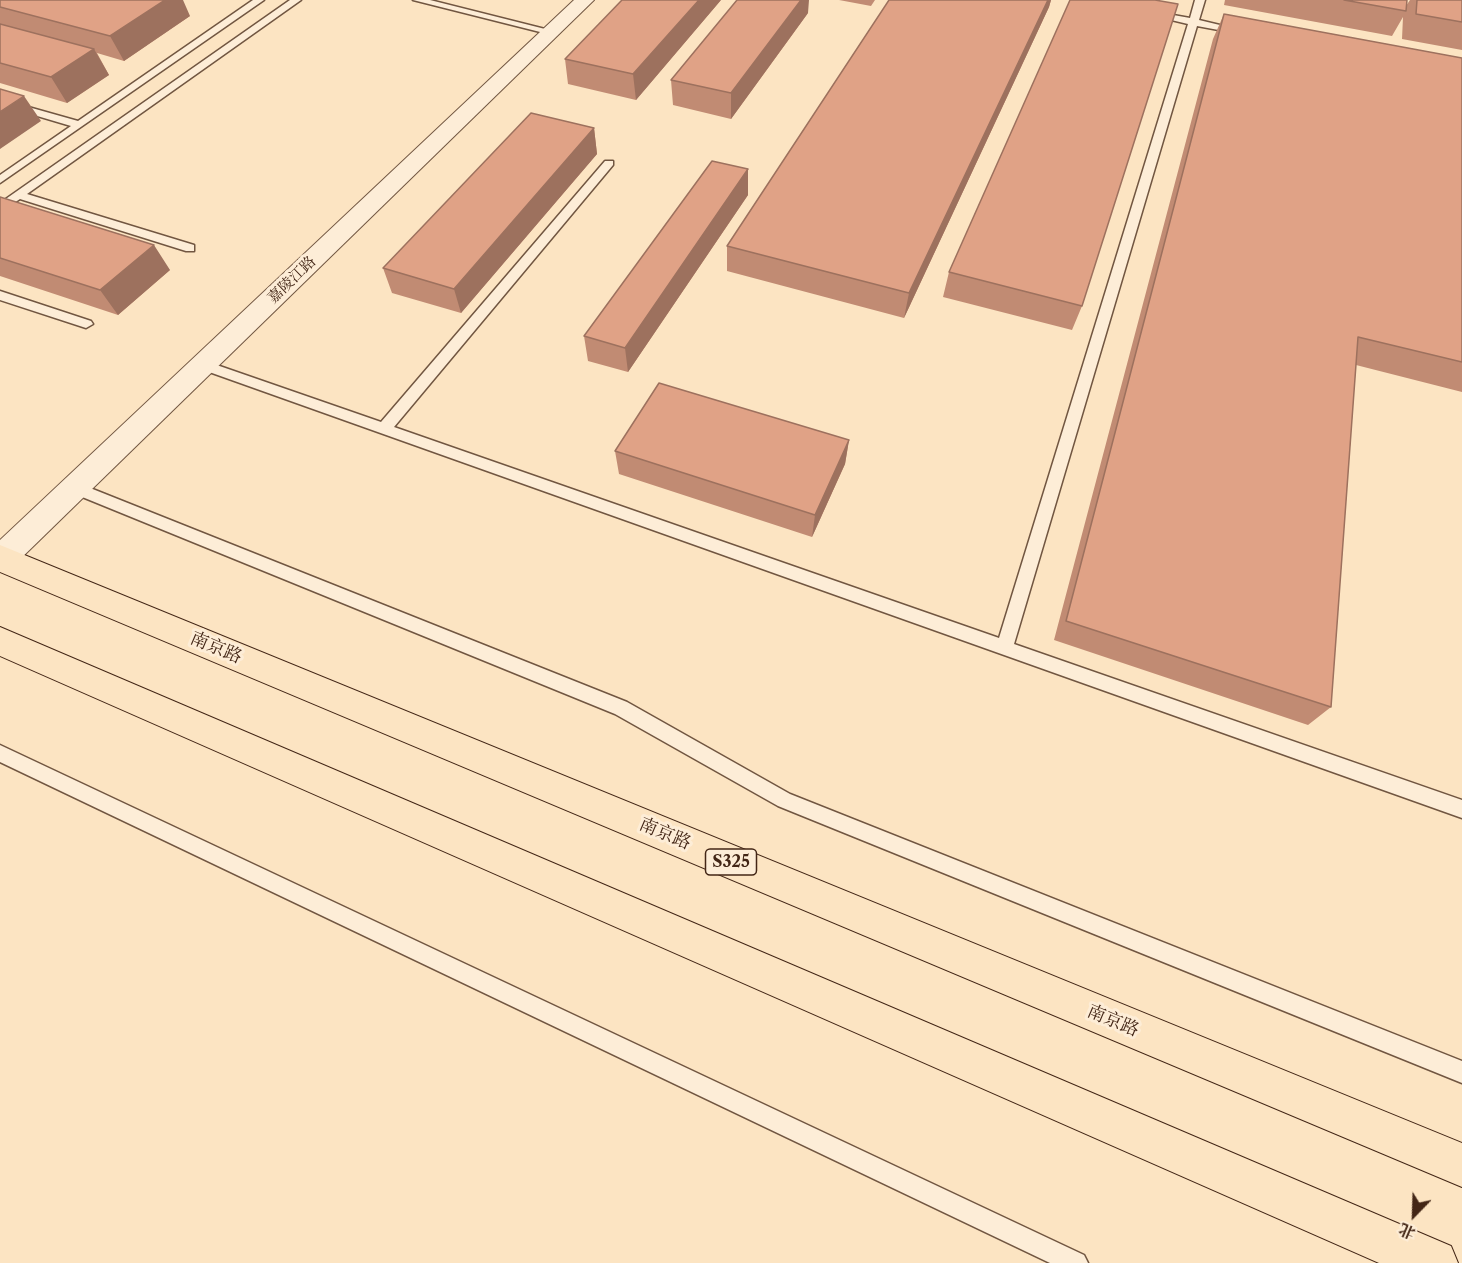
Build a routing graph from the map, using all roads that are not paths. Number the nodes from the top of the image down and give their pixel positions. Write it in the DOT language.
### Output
graph roads {
  1 [pos="260,0"];
  2 [pos="296,0"];
  3 [pos="418,0"];
  4 [pos="585,0"];
  5 [pos="1200,0"];
  6 [pos="1136,11"];
  7 [pos="1193,22"];
  8 [pos="552,32"];
  9 [pos="1252,33"];
  10 [pos="0,102"];
  11 [pos="79,125"];
  12 [pos="609,163"];
  13 [pos="0,180"];
  14 [pos="18,195"];
  15 [pos="0,208"];
  16 [pos="190,248"];
  17 [pos="0,295"];
  18 [pos="86,324"];
  19 [pos="203,365"];
  20 [pos="384,429"];
  21 [pos="75,488"];
  22 [pos="0,559"];
  23 [pos="0,641"];
  24 [pos="1005,647"];
  25 [pos="0,753"];
  26 [pos="1462,809"];
  27 [pos="1462,1072"];
  28 [pos="1462,1166"];
  29 [pos="1076,1263"];
  30 [pos="1434,1263"];
  1 -- 11 [label="lane"];
  2 -- 14 [label="lane"];
  3 -- 8 [label="lane"];
  4 -- 8 [label="street, 嘉陵江路"];
  5 -- 7 [label="lane"];
  6 -- 7 [label="lane"];
  7 -- 9 [label="lane"];
  7 -- 24 [label="lane"];
  8 -- 19 [label="street, 嘉陵江路"];
  10 -- 11 [label="lane"];
  11 -- 13 [label="lane"];
  12 -- 20 [label="lane"];
  14 -- 15 [label="lane"];
  14 -- 16 [label="lane"];
  17 -- 18 [label="lane"];
  19 -- 20 [label="lane"];
  19 -- 21 [label="street, 嘉陵江路"];
  20 -- 24 [label="lane"];
  21 -- 22 [label="street, 嘉陵江路"];
  21 -- 27 [label="lane"];
  22 -- 28 [label="main road, 南京路 / S325"];
  23 -- 30 [label="main road"];
  24 -- 26 [label="lane"];
  25 -- 29 [label="lane"];
}
